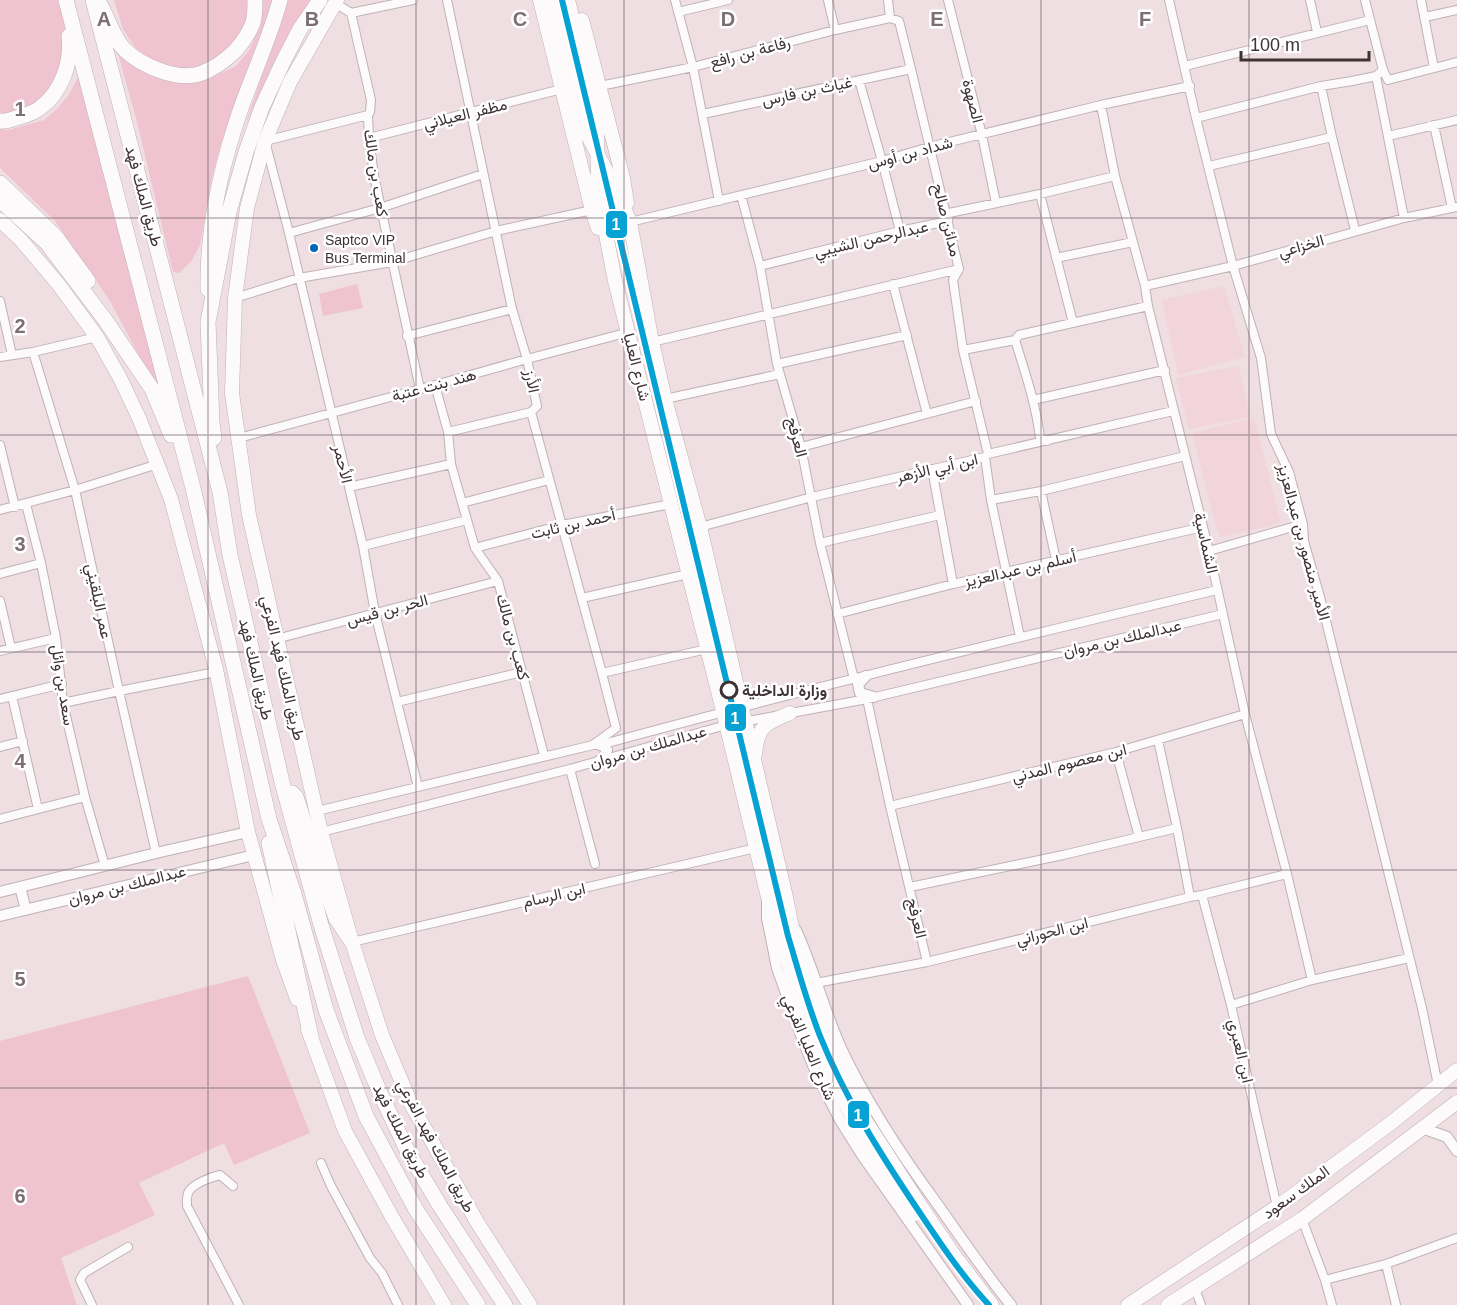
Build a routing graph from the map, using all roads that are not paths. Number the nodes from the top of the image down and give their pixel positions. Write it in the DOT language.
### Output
graph roads {
  1 [pos="66,0"];
  2 [pos="93,0"];
  3 [pos="98,0"];
  4 [pos="255,0"];
  5 [pos="280,0"];
  6 [pos="413,0"];
  7 [pos="447,0"];
  8 [pos="540,0"];
  9 [pos="551,0"];
  10 [pos="568,0"];
  11 [pos="577,0"];
  12 [pos="675,0"];
  13 [pos="728,0"];
  14 [pos="828,0"];
  15 [pos="898,0"];
  16 [pos="948,0"];
  17 [pos="1169,0"];
  18 [pos="1310,0"];
  19 [pos="1365,0"];
  20 [pos="1421,0"];
  21 [pos="331,1"];
  22 [pos="888,1"];
  23 [pos="1457,10"];
  24 [pos="678,12"];
  25 [pos="351,13"];
  26 [pos="1425,18"];
  27 [pos="894,20"];
  28 [pos="1370,20"];
  29 [pos="835,30"];
  30 [pos="1317,32"];
  31 [pos="1457,62"];
  32 [pos="1185,66"];
  33 [pos="693,67"];
  34 [pos="1434,68"];
  35 [pos="911,69"];
  36 [pos="1383,69"];
  37 [pos="1376,76"];
  38 [pos="859,80"];
  39 [pos="600,86"];
  40 [pos="1190,86"];
  41 [pos="1321,86"];
  42 [pos="562,89"];
  43 [pos="1101,105"];
  44 [pos="471,112"];
  45 [pos="703,114"];
  46 [pos="368,115"];
  47 [pos="1196,118"];
  48 [pos="1457,120"];
  49 [pos="0,122"];
  50 [pos="1434,125"];
  51 [pos="982,135"];
  52 [pos="1388,136"];
  53 [pos="1332,137"];
  54 [pos="369,138"];
  55 [pos="265,141"];
  56 [pos="929,147"];
  57 [pos="597,154"];
  58 [pos="882,161"];
  59 [pos="1209,166"];
  60 [pos="483,174"];
  61 [pos="1115,176"];
  62 [pos="0,183"];
  63 [pos="1040,194"];
  64 [pos="741,195"];
  65 [pos="0,200"];
  66 [pos="719,201"];
  67 [pos="996,203"];
  68 [pos="380,208"];
  69 [pos="1454,208"];
  70 [pos="592,210"];
  71 [pos="1404,218"];
  72 [pos="0,220"];
  73 [pos="948,221"];
  74 [pos="630,222"];
  75 [pos="496,231"];
  76 [pos="900,231"];
  77 [pos="1355,231"];
  78 [pos="289,233"];
  79 [pos="1133,242"];
  80 [pos="1056,258"];
  81 [pos="392,262"];
  82 [pos="760,266"];
  83 [pos="1233,266"];
  84 [pos="959,269"];
  85 [pos="299,278"];
  86 [pos="615,281"];
  87 [pos="893,284"];
  88 [pos="1144,286"];
  89 [pos="235,298"];
  90 [pos="0,301"];
  91 [pos="1148,306"];
  92 [pos="512,309"];
  93 [pos="767,315"];
  94 [pos="208,322"];
  95 [pos="1073,322"];
  96 [pos="629,332"];
  97 [pos="907,335"];
  98 [pos="407,336"];
  99 [pos="96,337"];
  100 [pos="1015,340"];
  101 [pos="652,342"];
  102 [pos="963,350"];
  103 [pos="33,352"];
  104 [pos="12,355"];
  105 [pos="0,357"];
  106 [pos="527,359"];
  107 [pos="777,364"];
  108 [pos="1165,370"];
  109 [pos="780,374"];
  110 [pos="146,380"];
  111 [pos="435,385"];
  112 [pos="420,389"];
  113 [pos="665,399"];
  114 [pos="1033,400"];
  115 [pos="976,401"];
  116 [pos="1173,411"];
  117 [pos="531,412"];
  118 [pos="331,413"];
  119 [pos="927,414"];
  120 [pos="448,432"];
  121 [pos="239,438"];
  122 [pos="1047,441"];
  123 [pos="0,445"];
  124 [pos="801,447"];
  125 [pos="987,456"];
  126 [pos="1185,456"];
  127 [pos="158,464"];
  128 [pos="451,464"];
  129 [pos="932,469"];
  130 [pos="549,480"];
  131 [pos="349,487"];
  132 [pos="193,488"];
  133 [pos="75,490"];
  134 [pos="1041,491"];
  135 [pos="220,492"];
  136 [pos="812,497"];
  137 [pos="991,500"];
  138 [pos="462,503"];
  139 [pos="26,504"];
  140 [pos="671,504"];
  141 [pos="15,507"];
  142 [pos="0,510"];
  143 [pos="940,515"];
  144 [pos="467,520"];
  145 [pos="1303,524"];
  146 [pos="562,525"];
  147 [pos="700,527"];
  148 [pos="1203,527"];
  149 [pos="820,543"];
  150 [pos="363,546"];
  151 [pos="475,548"];
  152 [pos="1209,551"];
  153 [pos="1056,560"];
  154 [pos="41,563"];
  155 [pos="1006,572"];
  156 [pos="0,574"];
  157 [pos="688,574"];
  158 [pos="498,581"];
  159 [pos="953,584"];
  160 [pos="1217,590"];
  161 [pos="582,598"];
  162 [pos="0,601"];
  163 [pos="375,613"];
  164 [pos="1223,614"];
  165 [pos="837,615"];
  166 [pos="1020,637"];
  167 [pos="56,638"];
  168 [pos="276,639"];
  169 [pos="11,648"];
  170 [pos="707,649"];
  171 [pos="0,651"];
  172 [pos="216,672"];
  173 [pos="522,672"];
  174 [pos="602,672"];
  175 [pos="866,676"];
  176 [pos="854,679"];
  177 [pos="62,684"];
  178 [pos="119,691"];
  179 [pos="12,696"];
  180 [pos="871,698"];
  181 [pos="0,699"];
  182 [pos="397,702"];
  183 [pos="63,703"];
  184 [pos="790,713"];
  185 [pos="744,714"];
  186 [pos="1245,714"];
  187 [pos="725,718"];
  188 [pos="1158,740"];
  189 [pos="23,741"];
  190 [pos="597,745"];
  191 [pos="0,747"];
  192 [pos="1116,752"];
  193 [pos="544,756"];
  194 [pos="598,762"];
  195 [pos="754,762"];
  196 [pos="570,770"];
  197 [pos="282,782"];
  198 [pos="418,787"];
  199 [pos="85,797"];
  200 [pos="890,806"];
  201 [pos="38,809"];
  202 [pos="317,811"];
  203 [pos="0,819"];
  204 [pos="269,819"];
  205 [pos="1177,828"];
  206 [pos="248,832"];
  207 [pos="321,832"];
  208 [pos="1139,837"];
  209 [pos="756,848"];
  210 [pos="156,853"];
  211 [pos="254,855"];
  212 [pos="595,864"];
  213 [pos="105,866"];
  214 [pos="1287,874"];
  215 [pos="20,887"];
  216 [pos="910,887"];
  217 [pos="0,892"];
  218 [pos="767,893"];
  219 [pos="1202,895"];
  220 [pos="1190,897"];
  221 [pos="26,910"];
  222 [pos="790,915"];
  223 [pos="0,916"];
  224 [pos="352,942"];
  225 [pos="1409,958"];
  226 [pos="927,962"];
  227 [pos="1312,980"];
  228 [pos="816,983"];
  229 [pos="1231,1005"];
  230 [pos="311,1037"];
  231 [pos="1457,1070"];
  232 [pos="1437,1085"];
  233 [pos="1457,1102"];
  234 [pos="1422,1128"];
  235 [pos="1457,1135"];
  236 [pos="1457,1143"];
  237 [pos="1457,1151"];
  238 [pos="321,1163"];
  239 [pos="233,1186"];
  240 [pos="1277,1207"];
  241 [pos="1302,1219"];
  242 [pos="1456,1241"];
  243 [pos="128,1247"];
  244 [pos="1386,1264"];
  245 [pos="1325,1280"];
  246 [pos="1195,1288"];
  247 [pos="92,1305"];
  248 [pos="240,1305"];
  249 [pos="398,1305"];
  250 [pos="444,1305"];
  251 [pos="478,1305"];
  252 [pos="505,1305"];
  253 [pos="530,1305"];
  254 [pos="968,1305"];
  255 [pos="981,1305"];
  256 [pos="992,1305"];
  257 [pos="1011,1305"];
  258 [pos="1128,1305"];
  259 [pos="1168,1305"];
  260 [pos="1201,1305"];
  261 [pos="1332,1305"];
  262 [pos="1396,1305"];
  1 -- 49 [label="highway"];
  1 -- 132 [label="highway, طريق الملك فهد"];
  2 -- 135 [label="highway, طريق الملك فهد"];
  3 -- 4 [label="highway"];
  5 -- 94 [label="highway"];
  6 -- 25 [label="street"];
  7 -- 44 [label="street, الأرز"];
  8 -- 42 [label="main road"];
  9 -- 57 [label="main road, شارع العليا"];
  10 -- 57 [label="main road, شارع العليا"];
  11 -- 39 [label="main road"];
  12 -- 24 [label="street"];
  13 -- 24 [label="street"];
  14 -- 29 [label="street"];
  15 -- 22 [label="street"];
  16 -- 51 [label="street, الصهوة"];
  17 -- 32 [label="street, الأمير منصور بن عبدالعزيز"];
  18 -- 30 [label="street"];
  19 -- 28 [label="street"];
  20 -- 26 [label="street"];
  21 -- 25 [label="street"];
  21 -- 55 [label="main road, طريق الملك فهد الفرعي"];
  21 -- 94 [label="highway"];
  22 -- 27 [label="street, مدائن صالح"];
  23 -- 26 [label="street"];
  24 -- 33 [label="street"];
  25 -- 46 [label="street, كعب بن مالك"];
  26 -- 34 [label="street"];
  27 -- 29 [label="street, رفاعة بن رافع"];
  27 -- 35 [label="street, مدائن صالح"];
  28 -- 30 [label="street"];
  28 -- 36 [label="street"];
  29 -- 33 [label="street, رفاعة بن رافع"];
  30 -- 32 [label="street"];
  31 -- 34 [label="street"];
  32 -- 40 [label="street, الأمير منصور بن عبدالعزيز"];
  33 -- 39 [label="street, رفاعة بن رافع"];
  33 -- 45 [label="street"];
  34 -- 36 [label="street"];
  35 -- 38 [label="street, غياث بن فارس"];
  35 -- 56 [label="street, مدائن صالح"];
  36 -- 37 [label="street"];
  37 -- 41 [label="street"];
  37 -- 52 [label="street"];
  38 -- 45 [label="street, غياث بن فارس"];
  38 -- 58 [label="street"];
  39 -- 74 [label="main road"];
  40 -- 43 [label="street, شداد بن أوس"];
  40 -- 47 [label="street, الأمير منصور بن عبدالعزيز"];
  41 -- 47 [label="street"];
  41 -- 53 [label="street"];
  42 -- 44 [label="street, مظفر العيلاني"];
  42 -- 70 [label="main road"];
  43 -- 51 [label="street, شداد بن أوس"];
  43 -- 61 [label="street, الشماسية"];
  44 -- 54 [label="street, مظفر العيلاني"];
  44 -- 60 [label="street, الأرز"];
  45 -- 66 [label="street"];
  46 -- 54 [label="street, كعب بن مالك"];
  46 -- 55 [label="street"];
  47 -- 59 [label="street, الأمير منصور بن عبدالعزيز"];
  48 -- 50 [label="street"];
  50 -- 52 [label="street"];
  50 -- 69 [label="street"];
  51 -- 56 [label="street, شداد بن أوس"];
  51 -- 67 [label="street, الصهوة"];
  52 -- 71 [label="street"];
  53 -- 59 [label="street"];
  53 -- 77 [label="street"];
  54 -- 68 [label="street, كعب بن مالك"];
  55 -- 78 [label="street, الأحمر"];
  55 -- 89 [label="main road, طريق الملك فهد الفرعي"];
  56 -- 58 [label="street, شداد بن أوس"];
  56 -- 73 [label="street, مدائن صالح"];
  57 -- 74 [label="main road, شارع العليا"];
  57 -- 86 [label="main road, شارع العليا"];
  58 -- 64 [label="street, شداد بن أوس"];
  58 -- 76 [label="street"];
  59 -- 83 [label="street, الأمير منصور بن عبدالعزيز"];
  60 -- 68 [label="street"];
  60 -- 75 [label="street, الأرز"];
  61 -- 63 [label="street, عبدالرحمن الشيبي"];
  61 -- 79 [label="street, الشماسية"];
  62 -- 110 [label="highway"];
  63 -- 67 [label="street, عبدالرحمن الشيبي"];
  63 -- 80 [label="street"];
  64 -- 66 [label="street, شداد بن أوس"];
  64 -- 82 [label="street, العرفج"];
  65 -- 110 [label="highway"];
  66 -- 74 [label="street, شداد بن أوس"];
  67 -- 73 [label="street, عبدالرحمن الشيبي"];
  68 -- 78 [label="street"];
  68 -- 81 [label="street, كعب بن مالك"];
  69 -- 71 [label="street, الخزاعي"];
  70 -- 75 [label="street"];
  70 -- 86 [label="main road"];
  71 -- 77 [label="street, الخزاعي"];
  72 -- 99 [label="main road"];
  73 -- 76 [label="street, عبدالرحمن الشيبي"];
  73 -- 84 [label="street, مدائن صالح"];
  74 -- 101 [label="main road, شارع العليا"];
  75 -- 81 [label="street"];
  75 -- 92 [label="street, الأرز"];
  76 -- 82 [label="street, عبدالرحمن الشيبي"];
  77 -- 83 [label="street, الخزاعي"];
  78 -- 85 [label="street, الأحمر"];
  79 -- 80 [label="street"];
  79 -- 88 [label="street, الشماسية"];
  80 -- 95 [label="street"];
  81 -- 85 [label="street"];
  81 -- 98 [label="street, كعب بن مالك"];
  82 -- 93 [label="street, العرفج"];
  83 -- 88 [label="street, الخزاعي"];
  83 -- 145 [label="street, الأمير منصور بن عبدالعزيز"];
  84 -- 87 [label="street"];
  84 -- 102 [label="street, مدائن صالح"];
  85 -- 89 [label="street"];
  85 -- 118 [label="street, الأحمر"];
  86 -- 96 [label="main road, شارع العليا"];
  87 -- 93 [label="street"];
  87 -- 97 [label="street"];
  88 -- 91 [label="street, الشماسية"];
  89 -- 121 [label="main road, طريق الملك فهد الفرعي"];
  90 -- 104 [label="street"];
  91 -- 95 [label="street"];
  91 -- 108 [label="street, الشماسية"];
  92 -- 98 [label="street"];
  92 -- 106 [label="street, الأرز"];
  93 -- 101 [label="street"];
  93 -- 107 [label="street, العرفج"];
  94 -- 135 [label="highway"];
  95 -- 100 [label="street"];
  96 -- 106 [label="street, هند بنت عتبة"];
  96 -- 140 [label="main road, شارع العليا"];
  97 -- 107 [label="street"];
  97 -- 119 [label="street"];
  98 -- 112 [label="street, كعب بن مالك"];
  99 -- 103 [label="street"];
  99 -- 127 [label="main road"];
  100 -- 102 [label="street"];
  100 -- 114 [label="street"];
  101 -- 113 [label="main road, شارع العليا"];
  102 -- 115 [label="street, مدائن صالح"];
  103 -- 104 [label="street"];
  103 -- 133 [label="street, عمر البلقيني"];
  104 -- 105 [label="street"];
  106 -- 111 [label="street, هند بنت عتبة"];
  106 -- 117 [label="street, الأرز"];
  107 -- 109 [label="street, العرفج"];
  108 -- 114 [label="street"];
  108 -- 116 [label="street, الشماسية"];
  109 -- 113 [label="street"];
  109 -- 124 [label="street, العرفج"];
  110 -- 132 [label="highway"];
  111 -- 112 [label="street, هند بنت عتبة"];
  111 -- 120 [label="street, كعب بن مالك"];
  112 -- 118 [label="street, هند بنت عتبة"];
  113 -- 147 [label="main road, شارع العليا"];
  114 -- 122 [label="street"];
  115 -- 119 [label="street"];
  115 -- 125 [label="street, مدائن صالح"];
  116 -- 122 [label="street, ابن أبي الأزهر"];
  116 -- 126 [label="street, الشماسية"];
  117 -- 120 [label="street"];
  117 -- 130 [label="street, الأرز"];
  118 -- 121 [label="street, هند بنت عتبة"];
  118 -- 131 [label="street, الأحمر"];
  119 -- 124 [label="street"];
  120 -- 128 [label="street, كعب بن مالك"];
  121 -- 168 [label="main road, طريق الملك فهد الفرعي"];
  122 -- 125 [label="street, ابن أبي الأزهر"];
  123 -- 141 [label="street"];
  124 -- 136 [label="street, العرفج"];
  125 -- 129 [label="street, ابن أبي الأزهر"];
  125 -- 137 [label="street, مدائن صالح"];
  126 -- 134 [label="street"];
  126 -- 148 [label="street, الشماسية"];
  127 -- 133 [label="street"];
  127 -- 172 [label="main road"];
  128 -- 131 [label="street"];
  128 -- 138 [label="street, كعب بن مالك"];
  129 -- 136 [label="street, ابن أبي الأزهر"];
  129 -- 143 [label="street"];
  130 -- 138 [label="street"];
  130 -- 146 [label="street, الأرز"];
  131 -- 150 [label="street, الأحمر"];
  132 -- 204 [label="highway, طريق الملك فهد"];
  133 -- 139 [label="street"];
  133 -- 178 [label="street, عمر البلقيني"];
  134 -- 137 [label="street"];
  134 -- 153 [label="street"];
  135 -- 197 [label="highway, طريق الملك فهد"];
  136 -- 147 [label="street, ابن أبي الأزهر"];
  136 -- 149 [label="street, العرفج"];
  137 -- 155 [label="street, مدائن صالح"];
  138 -- 144 [label="street, كعب بن مالك"];
  139 -- 141 [label="street"];
  139 -- 154 [label="street, سعد بن وائل"];
  140 -- 146 [label="street, أحمد بن ثابت"];
  140 -- 157 [label="main road, شارع العليا"];
  141 -- 142 [label="street"];
  143 -- 149 [label="street"];
  143 -- 159 [label="street"];
  144 -- 150 [label="street"];
  144 -- 151 [label="street, كعب بن مالك"];
  145 -- 152 [label="street"];
  145 -- 225 [label="street, الأمير منصور بن عبدالعزيز"];
  146 -- 151 [label="street, أحمد بن ثابت"];
  146 -- 161 [label="street, الأرز"];
  147 -- 185 [label="main road, شارع العليا"];
  148 -- 152 [label="street, الشماسية"];
  148 -- 153 [label="street, أسلم بن عبدالعزيز"];
  149 -- 165 [label="street, العرفج"];
  150 -- 163 [label="street, الأحمر"];
  151 -- 158 [label="street, كعب بن مالك"];
  152 -- 160 [label="street, الشماسية"];
  153 -- 155 [label="street, أسلم بن عبدالعزيز"];
  154 -- 156 [label="street"];
  154 -- 167 [label="street, سعد بن وائل"];
  155 -- 159 [label="street, أسلم بن عبدالعزيز"];
  155 -- 166 [label="street, مدائن صالح"];
  157 -- 161 [label="street"];
  157 -- 170 [label="main road, شارع العليا"];
  158 -- 163 [label="street, الحر بن قيس"];
  158 -- 173 [label="street, كعب بن مالك"];
  159 -- 165 [label="street, أسلم بن عبدالعزيز"];
  160 -- 164 [label="street, الشماسية"];
  160 -- 166 [label="street, عبدالملك بن مروان"];
  161 -- 174 [label="street, الأرز"];
  162 -- 169 [label="street"];
  163 -- 168 [label="street, الحر بن قيس"];
  163 -- 182 [label="street, الأحمر"];
  164 -- 180 [label="street, عبدالملك بن مروان"];
  164 -- 186 [label="street, الشماسية"];
  165 -- 176 [label="street, العرفج"];
  166 -- 175 [label="street, عبدالملك بن مروان"];
  167 -- 169 [label="street"];
  167 -- 177 [label="street, سعد بن وائل"];
  168 -- 202 [label="main road, طريق الملك فهد الفرعي"];
  169 -- 171 [label="street"];
  170 -- 174 [label="street"];
  170 -- 187 [label="main road, شارع العليا"];
  172 -- 178 [label="street"];
  172 -- 206 [label="main road"];
  173 -- 182 [label="street"];
  173 -- 193 [label="street, كعب بن مالك"];
  174 -- 190 [label="street, الأرز"];
  175 -- 176 [label="street, عبدالملك بن مروان"];
  175 -- 180 [label="street"];
  176 -- 185 [label="street, عبدالملك بن مروان"];
  177 -- 179 [label="street"];
  177 -- 183 [label="street, سعد بن وائل"];
  178 -- 183 [label="street"];
  178 -- 210 [label="street, عمر البلقيني"];
  179 -- 181 [label="street"];
  179 -- 189 [label="street"];
  180 -- 184 [label="street, عبدالملك بن مروان"];
  180 -- 200 [label="street, العرفج"];
  182 -- 198 [label="street, الأحمر"];
  183 -- 199 [label="street, سعد بن وائل"];
  184 -- 185 [label="street, عبدالملك بن مروان"];
  184 -- 195 [label="main road"];
  185 -- 187 [label="street, عبدالملك بن مروان"];
  185 -- 187 [label="street, عبدالملك بن مروان"];
  185 -- 195 [label="main road, شارع العليا"];
  186 -- 188 [label="street, ابن معصوم المدني"];
  186 -- 214 [label="street, الشماسية"];
  187 -- 190 [label="street, عبدالملك بن مروان"];
  187 -- 194 [label="street, عبدالملك بن مروان"];
  187 -- 209 [label="main road, شارع العليا"];
  188 -- 192 [label="street, ابن معصوم المدني"];
  188 -- 205 [label="street"];
  189 -- 191 [label="street"];
  189 -- 201 [label="street"];
  190 -- 193 [label="street, عبدالملك بن مروان"];
  190 -- 194 [label="street"];
  192 -- 200 [label="street, ابن معصوم المدني"];
  192 -- 208 [label="street"];
  193 -- 198 [label="street, عبدالملك بن مروان"];
  194 -- 196 [label="street, عبدالملك بن مروان"];
  195 -- 222 [label="main road, شارع العليا"];
  196 -- 207 [label="street, عبدالملك بن مروان"];
  196 -- 212 [label="street"];
  197 -- 224 [label="highway"];
  197 -- 252 [label="highway, طريق الملك فهد"];
  198 -- 202 [label="street, عبدالملك بن مروان"];
  199 -- 201 [label="street"];
  199 -- 213 [label="street, سعد بن وائل"];
  200 -- 216 [label="street, العرفج"];
  201 -- 203 [label="street"];
  202 -- 207 [label="main road, طريق الملك فهد الفرعي"];
  204 -- 230 [label="highway"];
  204 -- 251 [label="highway, طريق الملك فهد"];
  205 -- 208 [label="street"];
  205 -- 220 [label="street"];
  206 -- 210 [label="street, عبدالملك بن مروان"];
  206 -- 211 [label="main road"];
  207 -- 224 [label="main road, طريق الملك فهد الفرعي"];
  208 -- 216 [label="street"];
  209 -- 218 [label="main road, شارع العليا"];
  209 -- 224 [label="street, ابن الرسام"];
  210 -- 213 [label="street, عبدالملك بن مروان"];
  211 -- 221 [label="street, عبدالملك بن مروان"];
  211 -- 230 [label="main road"];
  213 -- 215 [label="street, عبدالملك بن مروان"];
  214 -- 219 [label="street, ابن الحوراني"];
  214 -- 227 [label="street, الشماسية"];
  215 -- 217 [label="street, عبدالملك بن مروان"];
  215 -- 221 [label="street"];
  216 -- 226 [label="street, العرفج"];
  218 -- 254 [label="street, شارع العليا الفرعي"];
  218 -- 255 [label="main road, شارع العليا"];
  219 -- 220 [label="street, ابن الحوراني"];
  219 -- 229 [label="street, ابن العبري"];
  220 -- 226 [label="street, ابن الحوراني"];
  221 -- 223 [label="street, عبدالملك بن مروان"];
  222 -- 228 [label="street, شارع العليا الفرعي"];
  222 -- 256 [label="main road, شارع العليا"];
  224 -- 253 [label="main road, طريق الملك فهد الفرعي"];
  225 -- 227 [label="street"];
  225 -- 232 [label="street, الأمير منصور بن عبدالعزيز"];
  226 -- 228 [label="street, ابن الحوراني"];
  227 -- 229 [label="street"];
  228 -- 257 [label="street, شارع العليا الفرعي"];
  229 -- 240 [label="street, ابن العبري"];
  230 -- 250 [label="main road"];
  231 -- 232 [label="main road, الملك سعود"];
  232 -- 240 [label="main road, الملك سعود"];
  233 -- 234 [label="main road, الملك سعود"];
  234 -- 237 [label="street"];
  234 -- 241 [label="main road, الملك سعود"];
  235 -- 236 [label="street"];
  238 -- 249 [label="street"];
  239 -- 248 [label="street"];
  240 -- 258 [label="main road, الملك سعود"];
  241 -- 245 [label="street"];
  241 -- 246 [label="main road, الملك سعود"];
  242 -- 244 [label="street"];
  243 -- 247 [label="street"];
  244 -- 245 [label="street"];
  244 -- 262 [label="street"];
  245 -- 261 [label="street"];
  246 -- 259 [label="main road, الملك سعود"];
  246 -- 260 [label="street"];
}
